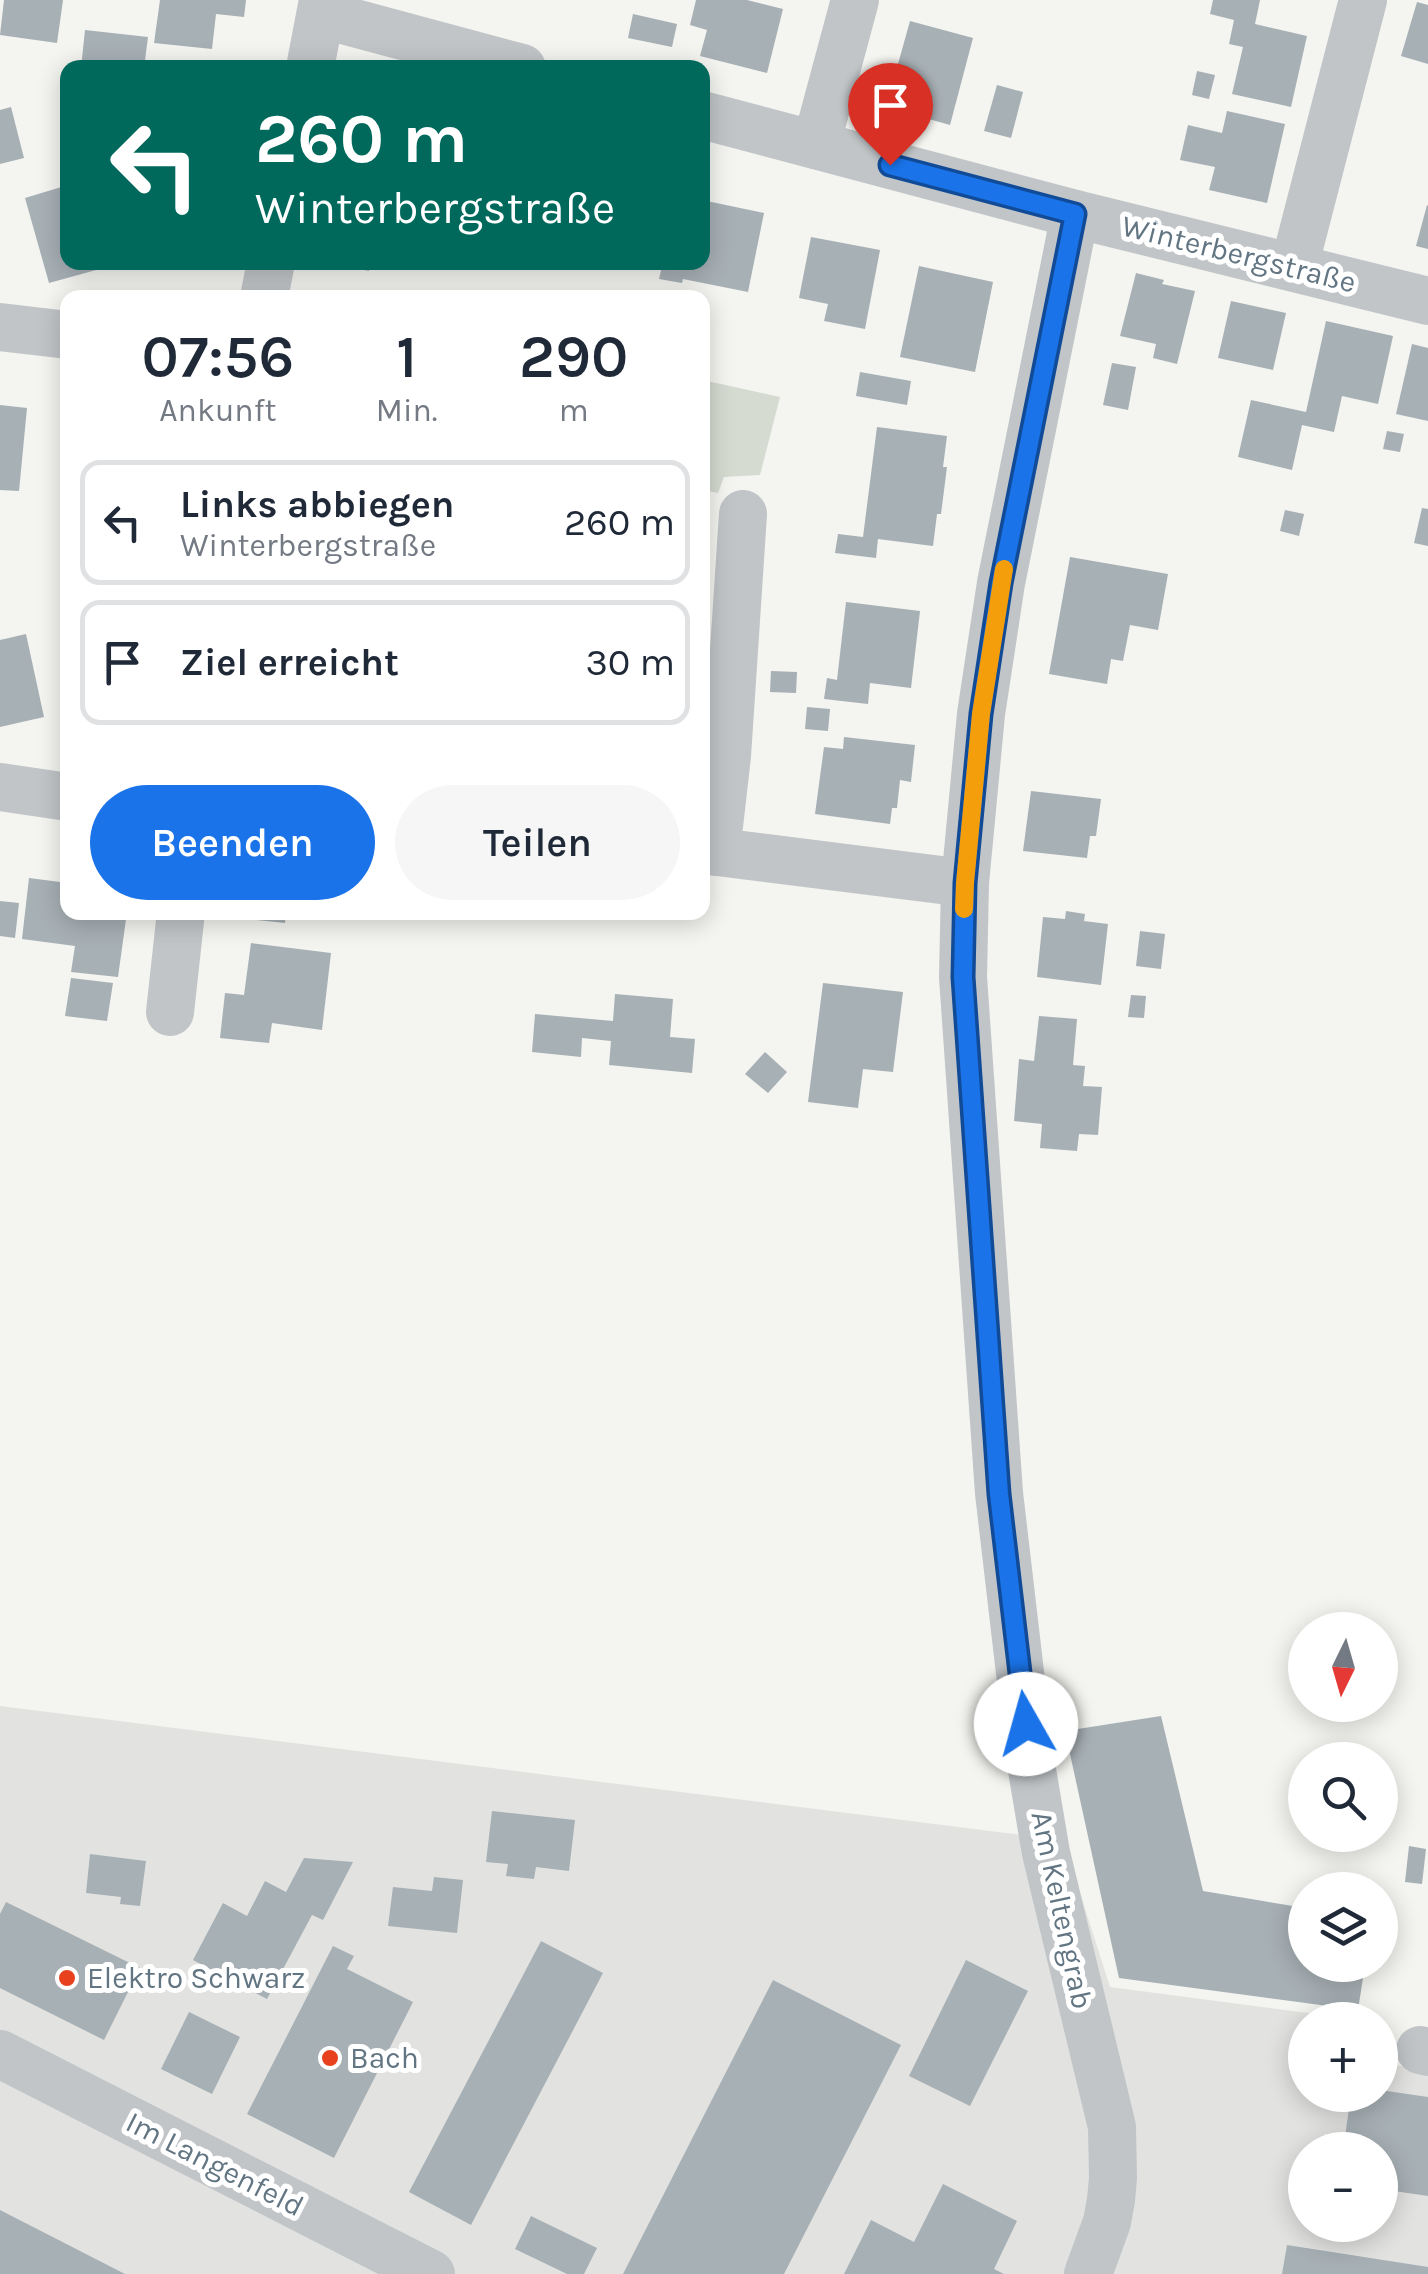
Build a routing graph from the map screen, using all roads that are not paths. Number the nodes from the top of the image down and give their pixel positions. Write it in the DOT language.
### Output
graph roads {
  1 [pos="855,0"];
  2 [pos="1363,0"];
  3 [pos="322,7"];
  4 [pos="312,60"];
  5 [pos="496,60"];
  6 [pos="710,117"];
  7 [pos="816,146"];
  8 [pos="1075,214"];
  9 [pos="1294,267"];
  10 [pos="1428,300"];
  11 [pos="0,327"];
  12 [pos="60,334"];
  13 [pos="743,514"];
  14 [pos="0,786"];
  15 [pos="60,796"];
  16 [pos="710,846"];
  17 [pos="710,851"];
  18 [pos="965,883"];
  19 [pos="180,920"];
  20 [pos="170,1012"];
  21 [pos="0,2054"];
  22 [pos="431,2274"];
  23 [pos="1088,2274"];
  1 -- 7 [label="street"];
  2 -- 9 [label="street"];
  3 -- 4 [label="street"];
  3 -- 5 [label="street"];
  6 -- 7 [label="street, Winterbergstraße"];
  7 -- 8 [label="street, Winterbergstraße"];
  8 -- 9 [label="street, Winterbergstraße"];
  8 -- 18 [label="street, Am Keltengrab"];
  9 -- 10 [label="street, Winterbergstraße"];
  11 -- 12 [label="street"];
  13 -- 16 [label="street"];
  14 -- 15 [label="street"];
  17 -- 18 [label="street"];
  18 -- 23 [label="street, Am Keltengrab"];
  19 -- 20 [label="street"];
  21 -- 22 [label="street, Im Langenfeld"];
}
